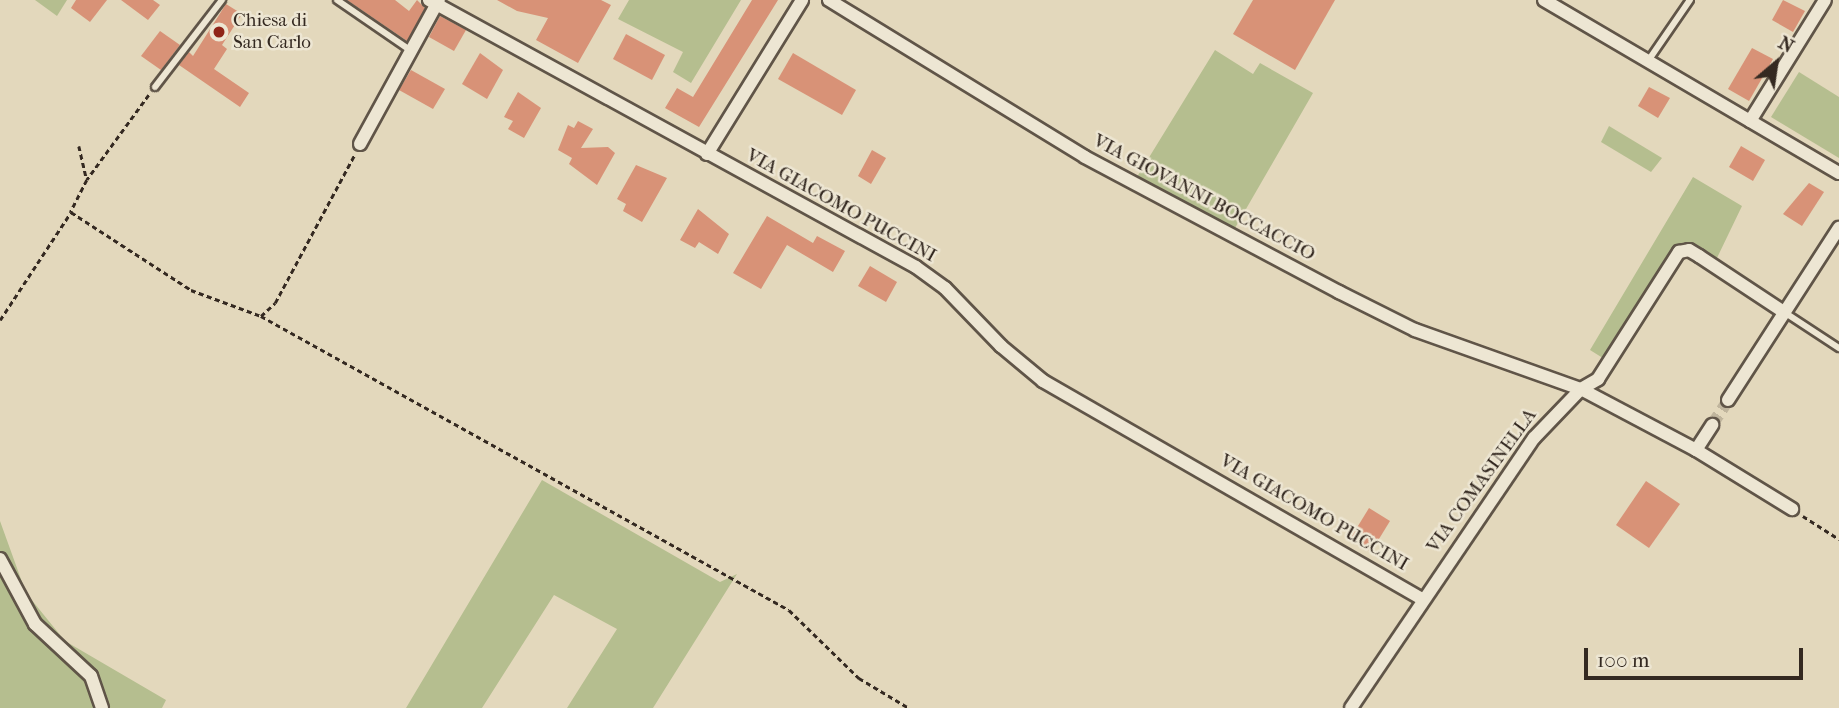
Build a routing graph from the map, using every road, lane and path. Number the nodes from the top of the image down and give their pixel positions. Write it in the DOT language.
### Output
graph roads {
  1 [pos="222,0"];
  2 [pos="337,0"];
  3 [pos="802,0"];
  4 [pos="829,0"];
  5 [pos="1544,0"];
  6 [pos="1690,0"];
  7 [pos="1825,0"];
  8 [pos="435,1"];
  9 [pos="410,50"];
  10 [pos="1648,61"];
  11 [pos="155,87"];
  12 [pos="1751,121"];
  13 [pos="360,144"];
  14 [pos="79,146"];
  15 [pos="707,154"];
  16 [pos="1839,173"];
  17 [pos="87,180"];
  18 [pos="71,212"];
  19 [pos="1839,228"];
  20 [pos="1784,312"];
  21 [pos="261,316"];
  22 [pos="0,320"];
  23 [pos="1839,348"];
  24 [pos="1581,388"];
  25 [pos="1728,400"];
  26 [pos="1712,425"];
  27 [pos="1696,450"];
  28 [pos="1792,509"];
  29 [pos="1839,539"];
  30 [pos="0,559"];
  31 [pos="1422,599"];
  32 [pos="102,708"];
  33 [pos="909,708"];
  34 [pos="1351,708"];
  1 -- 11 [label="lane"];
  2 -- 9 [label="lane"];
  3 -- 15 [label="street"];
  4 -- 24 [label="street, VIA GIOVANNI BOCCACCIO"];
  5 -- 10 [label="street"];
  6 -- 10 [label="lane"];
  7 -- 12 [label="street"];
  8 -- 9 [label="street"];
  8 -- 15 [label="street, VIA GIACOMO PUCCINI"];
  9 -- 13 [label="street"];
  10 -- 12 [label="street"];
  11 -- 17 [label="path"];
  12 -- 16 [label="street"];
  13 -- 21 [label="path"];
  14 -- 17 [label="path"];
  15 -- 31 [label="street, VIA GIACOMO PUCCINI"];
  17 -- 18 [label="path"];
  18 -- 21 [label="path"];
  18 -- 22 [label="path"];
  19 -- 20 [label="street"];
  20 -- 23 [label="lane"];
  20 -- 24 [label="street, VIA COMASINELLA"];
  20 -- 25 [label="street"];
  21 -- 33 [label="path"];
  24 -- 27 [label="street, VIA GIOVANNI BOCCACCIO"];
  24 -- 31 [label="street, VIA COMASINELLA"];
  26 -- 27 [label="street"];
  27 -- 28 [label="street, VIA GIOVANNI BOCCACCIO"];
  28 -- 29 [label="path"];
  30 -- 32 [label="street"];
  31 -- 34 [label="street, VIA COMASINELLA"];
}
